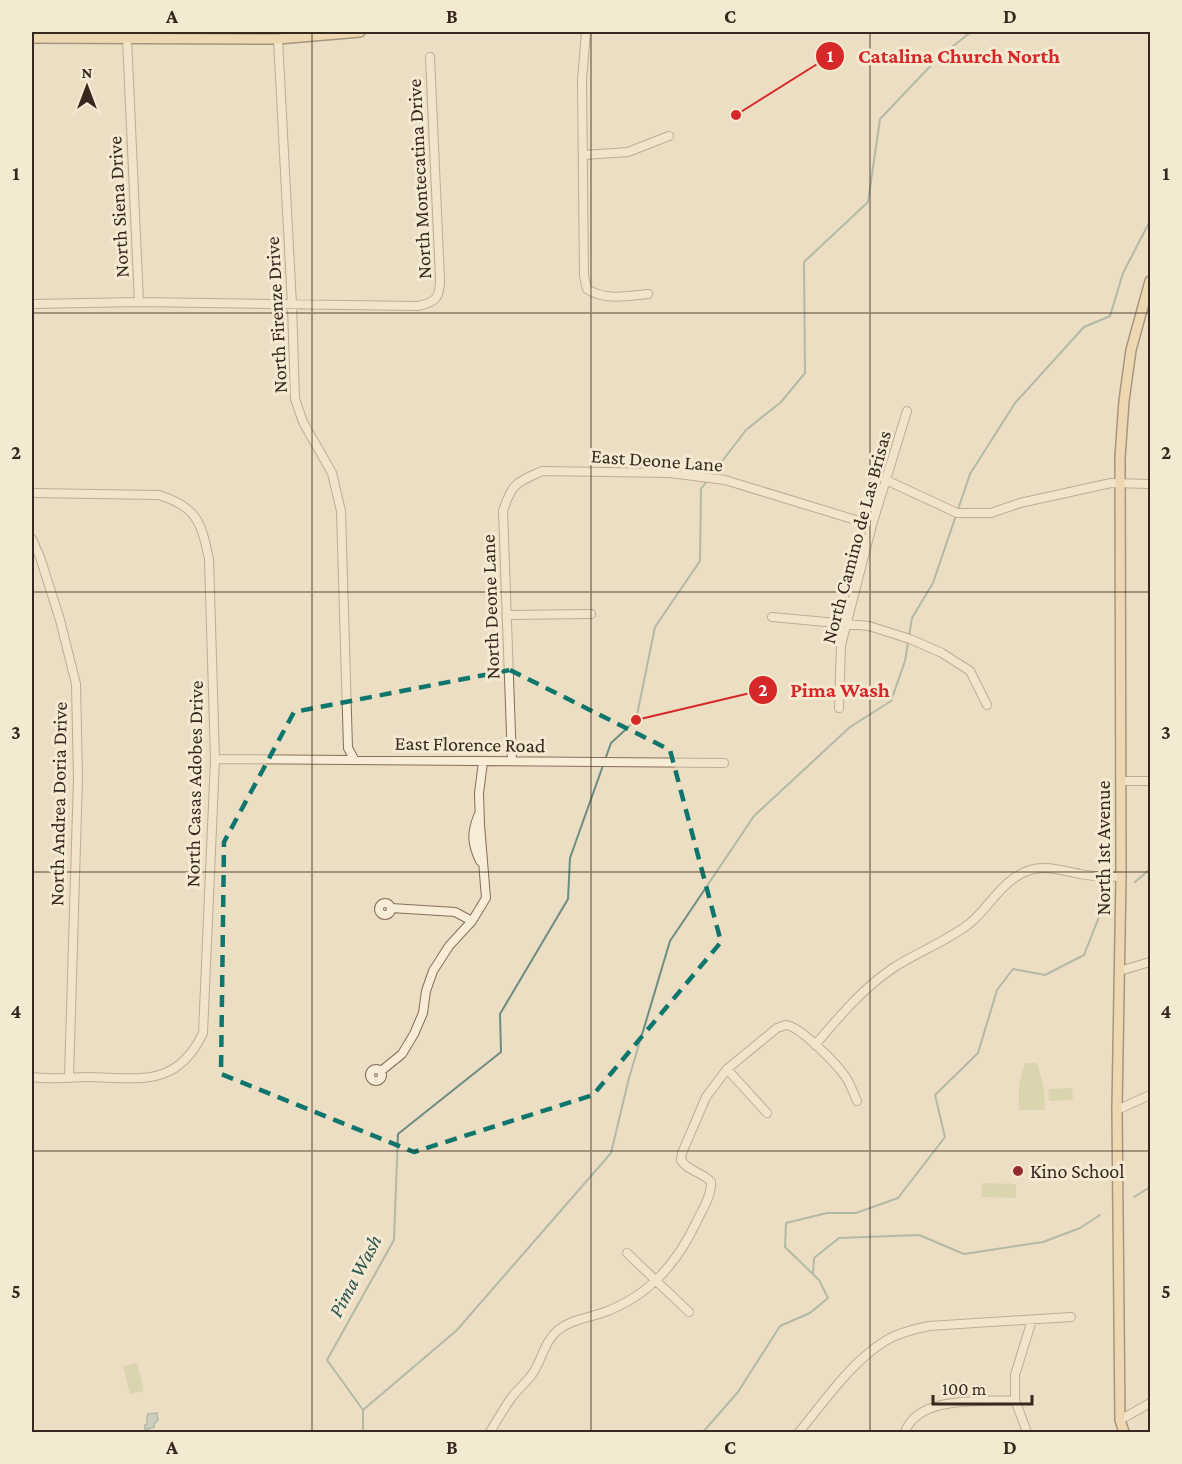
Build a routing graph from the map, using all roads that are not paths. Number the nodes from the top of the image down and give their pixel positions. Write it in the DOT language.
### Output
graph roads {
  1 [pos="359,32"];
  2 [pos="586,32"];
  3 [pos="279,35"];
  4 [pos="32,38"];
  5 [pos="127,39"];
  6 [pos="430,57"];
  7 [pos="669,136"];
  8 [pos="584,155"];
  9 [pos="1150,281"];
  10 [pos="648,294"];
  11 [pos="139,302"];
  12 [pos="32,304"];
  13 [pos="292,305"];
  14 [pos="907,411"];
  15 [pos="542,471"];
  16 [pos="886,480"];
  17 [pos="1120,482"];
  18 [pos="1150,484"];
  19 [pos="32,493"];
  20 [pos="872,525"];
  21 [pos="32,539"];
  22 [pos="591,614"];
  23 [pos="508,615"];
  24 [pos="772,617"];
  25 [pos="847,623"];
  26 [pos="987,705"];
  27 [pos="839,708"];
  28 [pos="215,759"];
  29 [pos="354,759"];
  30 [pos="512,761"];
  31 [pos="483,762"];
  32 [pos="724,764"];
  33 [pos="1121,781"];
  34 [pos="1150,782"];
  35 [pos="1121,877"];
  36 [pos="391,908"];
  37 [pos="472,921"];
  38 [pos="1150,962"];
  39 [pos="1119,971"];
  40 [pos="815,1045"];
  41 [pos="727,1069"];
  42 [pos="381,1071"];
  43 [pos="32,1077"];
  44 [pos="69,1077"];
  45 [pos="1150,1095"];
  46 [pos="857,1101"];
  47 [pos="1117,1110"];
  48 [pos="767,1113"];
  49 [pos="627,1253"];
  50 [pos="656,1282"];
  51 [pos="688,1312"];
  52 [pos="1071,1317"];
  53 [pos="1032,1320"];
  54 [pos="1015,1400"];
  55 [pos="1150,1403"];
  56 [pos="1120,1420"];
  57 [pos="490,1432"];
  58 [pos="799,1432"];
  59 [pos="904,1432"];
  60 [pos="1027,1432"];
  61 [pos="1116,1432"];
  62 [pos="1124,1432"];
  1 -- 3 [label="main road"];
  2 -- 8 [label="street"];
  3 -- 5 [label="main road"];
  3 -- 13 [label="street, North Firenze Drive"];
  4 -- 5 [label="main road"];
  5 -- 11 [label="street, North Siena Drive"];
  6 -- 13 [label="street, North Montecatina Drive"];
  7 -- 8 [label="street"];
  8 -- 10 [label="street"];
  9 -- 17 [label="main road, North 1st Avenue"];
  11 -- 12 [label="street"];
  11 -- 13 [label="street"];
  13 -- 29 [label="street, North Firenze Drive"];
  14 -- 16 [label="street, North Camino de Las Brisas"];
  15 -- 20 [label="street, East Deone Lane"];
  15 -- 23 [label="street, North Deone Lane"];
  16 -- 17 [label="street"];
  16 -- 20 [label="street, North Camino de Las Brisas"];
  17 -- 18 [label="street"];
  17 -- 33 [label="main road, North 1st Avenue"];
  19 -- 28 [label="street, North Casas Adobes Drive"];
  20 -- 25 [label="street, North Camino de Las Brisas"];
  21 -- 44 [label="street, North Andrea Doria Drive"];
  22 -- 23 [label="street"];
  23 -- 30 [label="street, North Deone Lane"];
  24 -- 25 [label="street"];
  25 -- 26 [label="street"];
  25 -- 27 [label="street, North Camino de Las Brisas"];
  28 -- 29 [label="street, East Florence Road"];
  28 -- 44 [label="street, North Casas Adobes Drive"];
  29 -- 31 [label="street, East Florence Road"];
  30 -- 31 [label="street, East Florence Road"];
  30 -- 32 [label="street, East Florence Road"];
  31 -- 37 [label="street"];
  33 -- 34 [label="street"];
  33 -- 35 [label="main road, North 1st Avenue"];
  35 -- 39 [label="main road, North 1st Avenue"];
  35 -- 40 [label="street"];
  36 -- 37 [label="street"];
  37 -- 42 [label="street"];
  38 -- 39 [label="street"];
  39 -- 47 [label="main road, North 1st Avenue"];
  40 -- 41 [label="street"];
  40 -- 46 [label="street"];
  41 -- 48 [label="street"];
  41 -- 50 [label="street"];
  43 -- 44 [label="street, North Casas Adobes Drive"];
  45 -- 47 [label="street"];
  47 -- 56 [label="main road, North 1st Avenue"];
  49 -- 50 [label="street"];
  50 -- 51 [label="street"];
  50 -- 57 [label="street"];
  52 -- 53 [label="street"];
  53 -- 54 [label="street"];
  53 -- 58 [label="street"];
  54 -- 59 [label="street"];
  54 -- 60 [label="street"];
  55 -- 56 [label="street"];
  56 -- 61 [label="main road, North 1st Avenue"];
  56 -- 62 [label="main road, North 1st Avenue"];
}
